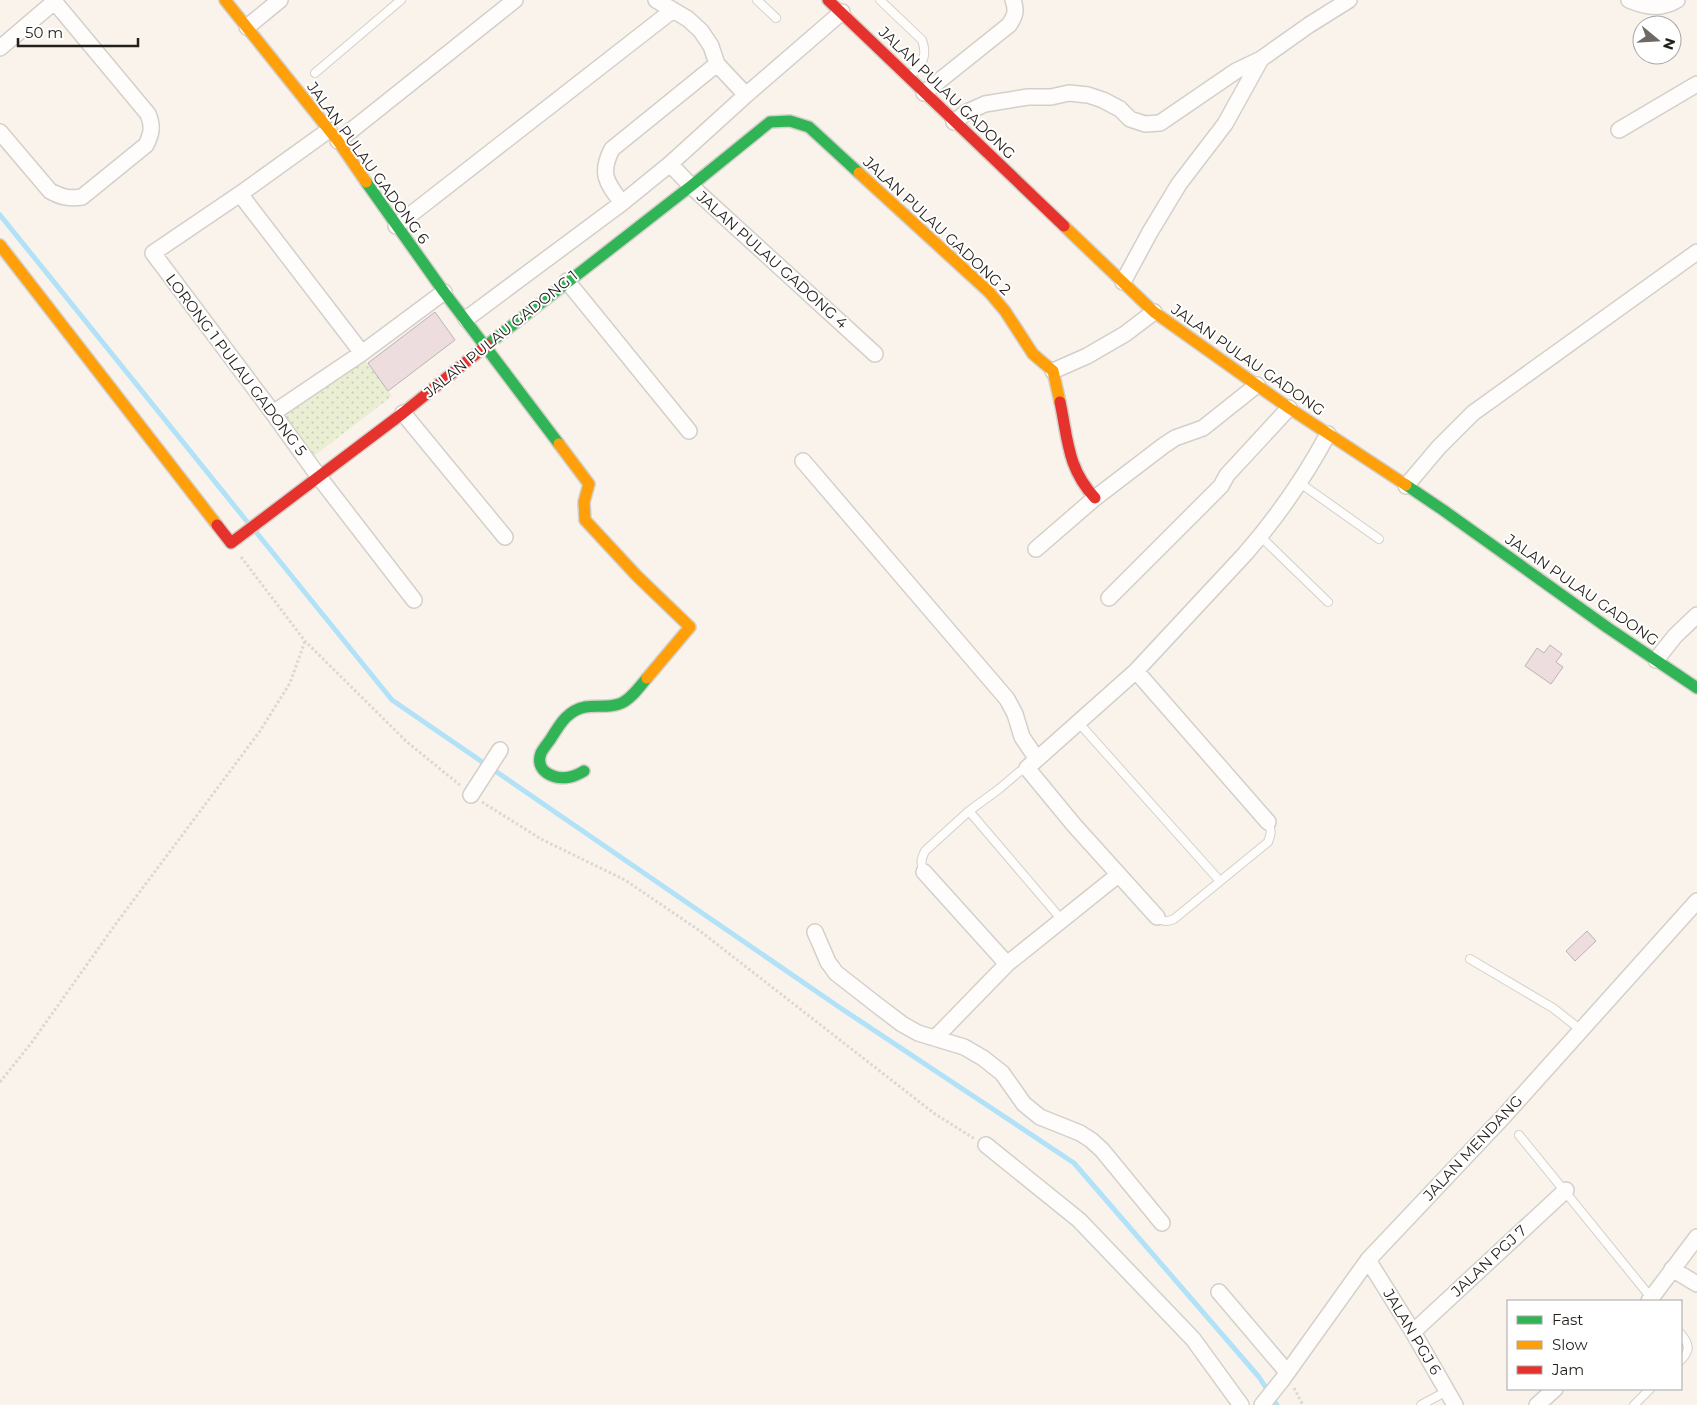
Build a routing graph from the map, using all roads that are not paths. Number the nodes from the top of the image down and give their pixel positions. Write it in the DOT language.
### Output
graph roads {
  1 [pos="225,0"];
  2 [pos="280,0"];
  3 [pos="401,0"];
  4 [pos="515,0"];
  5 [pos="656,0"];
  6 [pos="757,0"];
  7 [pos="828,0"];
  8 [pos="880,0"];
  9 [pos="1013,0"];
  10 [pos="1349,0"];
  11 [pos="1629,0"];
  12 [pos="1677,0"];
  13 [pos="54,1"];
  14 [pos="673,10"];
  15 [pos="842,12"];
  16 [pos="776,18"];
  17 [pos="247,27"];
  18 [pos="0,48"];
  19 [pos="1261,59"];
  20 [pos="717,64"];
  21 [pos="315,73"];
  22 [pos="909,78"];
  23 [pos="1697,84"];
  24 [pos="924,93"];
  25 [pos="746,95"];
  26 [pos="770,122"];
  27 [pos="954,122"];
  28 [pos="1620,130"];
  29 [pos="0,132"];
  30 [pos="334,136"];
  31 [pos="670,164"];
  32 [pos="691,186"];
  33 [pos="240,194"];
  34 [pos="622,203"];
  35 [pos="396,226"];
  36 [pos="0,245"];
  37 [pos="1697,252"];
  38 [pos="568,281"];
  39 [pos="1123,282"];
  40 [pos="444,292"];
  41 [pos="1154,312"];
  42 [pos="466,320"];
  43 [pos="484,346"];
  44 [pos="362,353"];
  45 [pos="875,354"];
  46 [pos="1053,371"];
  47 [pos="1257,384"];
  48 [pos="1289,408"];
  49 [pos="273,413"];
  50 [pos="403,413"];
  51 [pos="689,431"];
  52 [pos="1328,434"];
  53 [pos="803,461"];
  54 [pos="319,477"];
  55 [pos="1300,483"];
  56 [pos="1406,486"];
  57 [pos="1095,498"];
  58 [pos="1260,536"];
  59 [pos="505,537"];
  60 [pos="1379,538"];
  61 [pos="1036,549"];
  62 [pos="1109,598"];
  63 [pos="414,600"];
  64 [pos="1328,602"];
  65 [pos="1697,616"];
  66 [pos="1656,660"];
  67 [pos="1136,671"];
  68 [pos="1697,688"];
  69 [pos="1078,722"];
  70 [pos="500,750"];
  71 [pos="1032,763"];
  72 [pos="584,771"];
  73 [pos="473,792"];
  74 [pos="969,812"];
  75 [pos="1268,822"];
  76 [pos="924,872"];
  77 [pos="1118,875"];
  78 [pos="1219,880"];
  79 [pos="1697,901"];
  80 [pos="1157,917"];
  81 [pos="1062,920"];
  82 [pos="814,932"];
  83 [pos="1470,959"];
  84 [pos="1008,964"];
  85 [pos="1581,1030"];
  86 [pos="934,1038"];
  87 [pos="1519,1135"];
  88 [pos="986,1145"];
  89 [pos="1566,1190"];
  90 [pos="1162,1223"];
  91 [pos="1697,1237"];
  92 [pos="1368,1260"];
  93 [pos="1672,1269"];
  94 [pos="1697,1284"];
  95 [pos="1219,1292"];
  96 [pos="1652,1300"];
  97 [pos="1413,1332"];
  98 [pos="1682,1335"];
  99 [pos="1682,1358"];
  100 [pos="1284,1376"];
  101 [pos="1554,1390"];
  102 [pos="1649,1390"];
  103 [pos="1447,1391"];
  104 [pos="1241,1405"];
  105 [pos="1262,1405"];
  106 [pos="1421,1405"];
  107 [pos="1455,1405"];
  108 [pos="1537,1405"];
  109 [pos="1634,1405"];
  1 -- 17 [label="street, JALAN PULAU GADONG 6"];
  2 -- 17 [label="street"];
  3 -- 21 [label="lane"];
  4 -- 30 [label="street"];
  5 -- 14 [label="street"];
  6 -- 16 [label="lane"];
  7 -- 15 [label="street, JALAN PULAU GADONG"];
  8 -- 22 [label="lane"];
  9 -- 24 [label="street"];
  10 -- 19 [label="street"];
  11 -- 12 [label="street"];
  13 -- 18 [label="street"];
  13 -- 29 [label="street"];
  14 -- 20 [label="street"];
  14 -- 35 [label="street"];
  15 -- 22 [label="street, JALAN PULAU GADONG"];
  15 -- 25 [label="street"];
  17 -- 30 [label="street, JALAN PULAU GADONG 6"];
  19 -- 27 [label="street"];
  19 -- 39 [label="street"];
  20 -- 25 [label="street"];
  20 -- 34 [label="street"];
  22 -- 24 [label="street, JALAN PULAU GADONG"];
  23 -- 28 [label="street"];
  24 -- 27 [label="street, JALAN PULAU GADONG"];
  25 -- 31 [label="street"];
  26 -- 32 [label="street, JALAN PULAU GADONG 1"];
  26 -- 46 [label="street, JALAN PULAU GADONG 2"];
  27 -- 39 [label="street, JALAN PULAU GADONG"];
  30 -- 33 [label="street"];
  30 -- 35 [label="street, JALAN PULAU GADONG 6"];
  31 -- 32 [label="street, JALAN PULAU GADONG 4"];
  31 -- 34 [label="street"];
  32 -- 38 [label="street, JALAN PULAU GADONG 1"];
  32 -- 45 [label="street, JALAN PULAU GADONG 4"];
  33 -- 44 [label="street"];
  33 -- 49 [label="street, LORONG 1 PULAU GADONG 5"];
  34 -- 42 [label="street"];
  35 -- 40 [label="street, JALAN PULAU GADONG 6"];
  36 -- 54 [label="street, JALAN PULAU GADONG 1"];
  37 -- 56 [label="street"];
  38 -- 43 [label="street, JALAN PULAU GADONG 1"];
  38 -- 51 [label="street"];
  39 -- 41 [label="street, JALAN PULAU GADONG"];
  40 -- 42 [label="street, JALAN PULAU GADONG 6"];
  40 -- 44 [label="street"];
  41 -- 46 [label="street"];
  41 -- 47 [label="street, JALAN PULAU GADONG"];
  42 -- 43 [label="street, JALAN PULAU GADONG 6"];
  43 -- 50 [label="street, JALAN PULAU GADONG 1"];
  43 -- 72 [label="street, JALAN PULAU GADONG 6"];
  44 -- 49 [label="street"];
  46 -- 57 [label="street"];
  47 -- 48 [label="street, JALAN PULAU GADONG"];
  47 -- 57 [label="street"];
  48 -- 52 [label="street, JALAN PULAU GADONG"];
  48 -- 62 [label="street"];
  49 -- 54 [label="street, LORONG 1 PULAU GADONG 5"];
  50 -- 54 [label="street, JALAN PULAU GADONG 1"];
  50 -- 59 [label="street"];
  52 -- 55 [label="street"];
  52 -- 56 [label="street, JALAN PULAU GADONG"];
  53 -- 71 [label="street"];
  54 -- 63 [label="street, LORONG 1 PULAU GADONG 5"];
  55 -- 58 [label="street"];
  55 -- 60 [label="lane"];
  56 -- 66 [label="street, JALAN PULAU GADONG"];
  57 -- 61 [label="street"];
  58 -- 64 [label="lane"];
  58 -- 67 [label="street"];
  65 -- 66 [label="street"];
  66 -- 68 [label="street, JALAN PULAU GADONG"];
  67 -- 69 [label="street"];
  67 -- 75 [label="street"];
  69 -- 71 [label="street"];
  69 -- 78 [label="lane"];
  70 -- 73 [label="street"];
  71 -- 74 [label="lane"];
  71 -- 77 [label="street"];
  74 -- 76 [label="lane"];
  74 -- 81 [label="lane"];
  75 -- 78 [label="lane"];
  76 -- 84 [label="street"];
  77 -- 80 [label="street"];
  77 -- 81 [label="street"];
  78 -- 80 [label="lane"];
  79 -- 85 [label="street, JALAN MENDANG"];
  81 -- 84 [label="street"];
  82 -- 86 [label="street"];
  83 -- 85 [label="lane"];
  84 -- 86 [label="street"];
  85 -- 92 [label="street, JALAN MENDANG"];
  86 -- 90 [label="street"];
  87 -- 89 [label="lane"];
  88 -- 104 [label="street"];
  89 -- 96 [label="lane"];
  89 -- 97 [label="street, JALAN PGJ 7"];
  91 -- 93 [label="street"];
  92 -- 97 [label="street, JALAN PGJ 6"];
  92 -- 100 [label="street, JALAN MENDANG"];
  93 -- 94 [label="street"];
  93 -- 96 [label="street"];
  95 -- 100 [label="street"];
  97 -- 103 [label="street, JALAN PGJ 6"];
  98 -- 99 [label="lane"];
  100 -- 105 [label="street, JALAN MENDANG"];
  101 -- 108 [label="street"];
  102 -- 109 [label="lane"];
  103 -- 106 [label="lane"];
  103 -- 107 [label="street, JALAN PGJ 6"];
}
